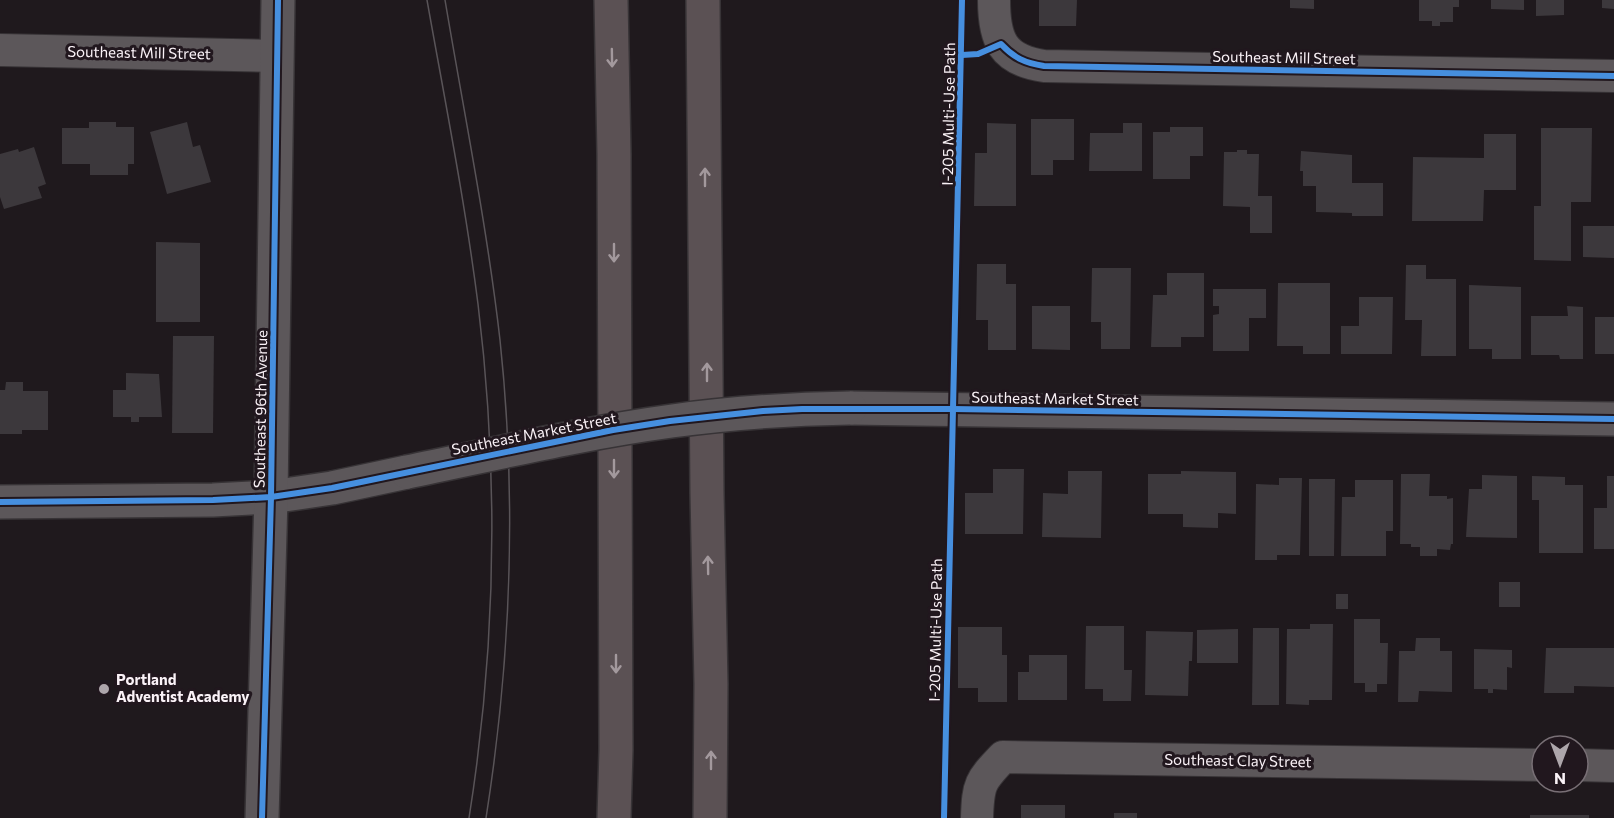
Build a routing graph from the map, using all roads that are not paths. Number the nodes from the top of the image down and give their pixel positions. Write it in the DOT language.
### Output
graph roads {
  1 [pos="278,0"];
  2 [pos="611,0"];
  3 [pos="703,0"];
  4 [pos="719,0"];
  5 [pos="994,0"];
  6 [pos="704,32"];
  7 [pos="0,50"];
  8 [pos="277,56"];
  9 [pos="1614,76"];
  10 [pos="1614,419"];
  11 [pos="271,497"];
  12 [pos="0,502"];
  13 [pos="1530,765"];
  14 [pos="1590,765"];
  15 [pos="1614,766"];
  16 [pos="262,818"];
  17 [pos="614,818"];
  18 [pos="711,818"];
  19 [pos="977,818"];
  1 -- 8 [label="street, Southeast 96th Avenue"];
  2 -- 17 [label="highway, one-way"];
  3 -- 6 [label="highway"];
  4 -- 6 [label="highway"];
  5 -- 9 [label="street, Southeast Mill Street"];
  18 -- 6 [label="highway, one-way"];
  7 -- 8 [label="street, Southeast Mill Street"];
  8 -- 11 [label="street, Southeast 96th Avenue"];
  10 -- 11 [label="street, Southeast Market Street, bridge"];
  11 -- 12 [label="street, Southeast Market Street"];
  11 -- 16 [label="street, Southeast 96th Avenue"];
  13 -- 19 [label="street, Southeast Clay Street"];
  14 -- 15 [label="street"];
}
